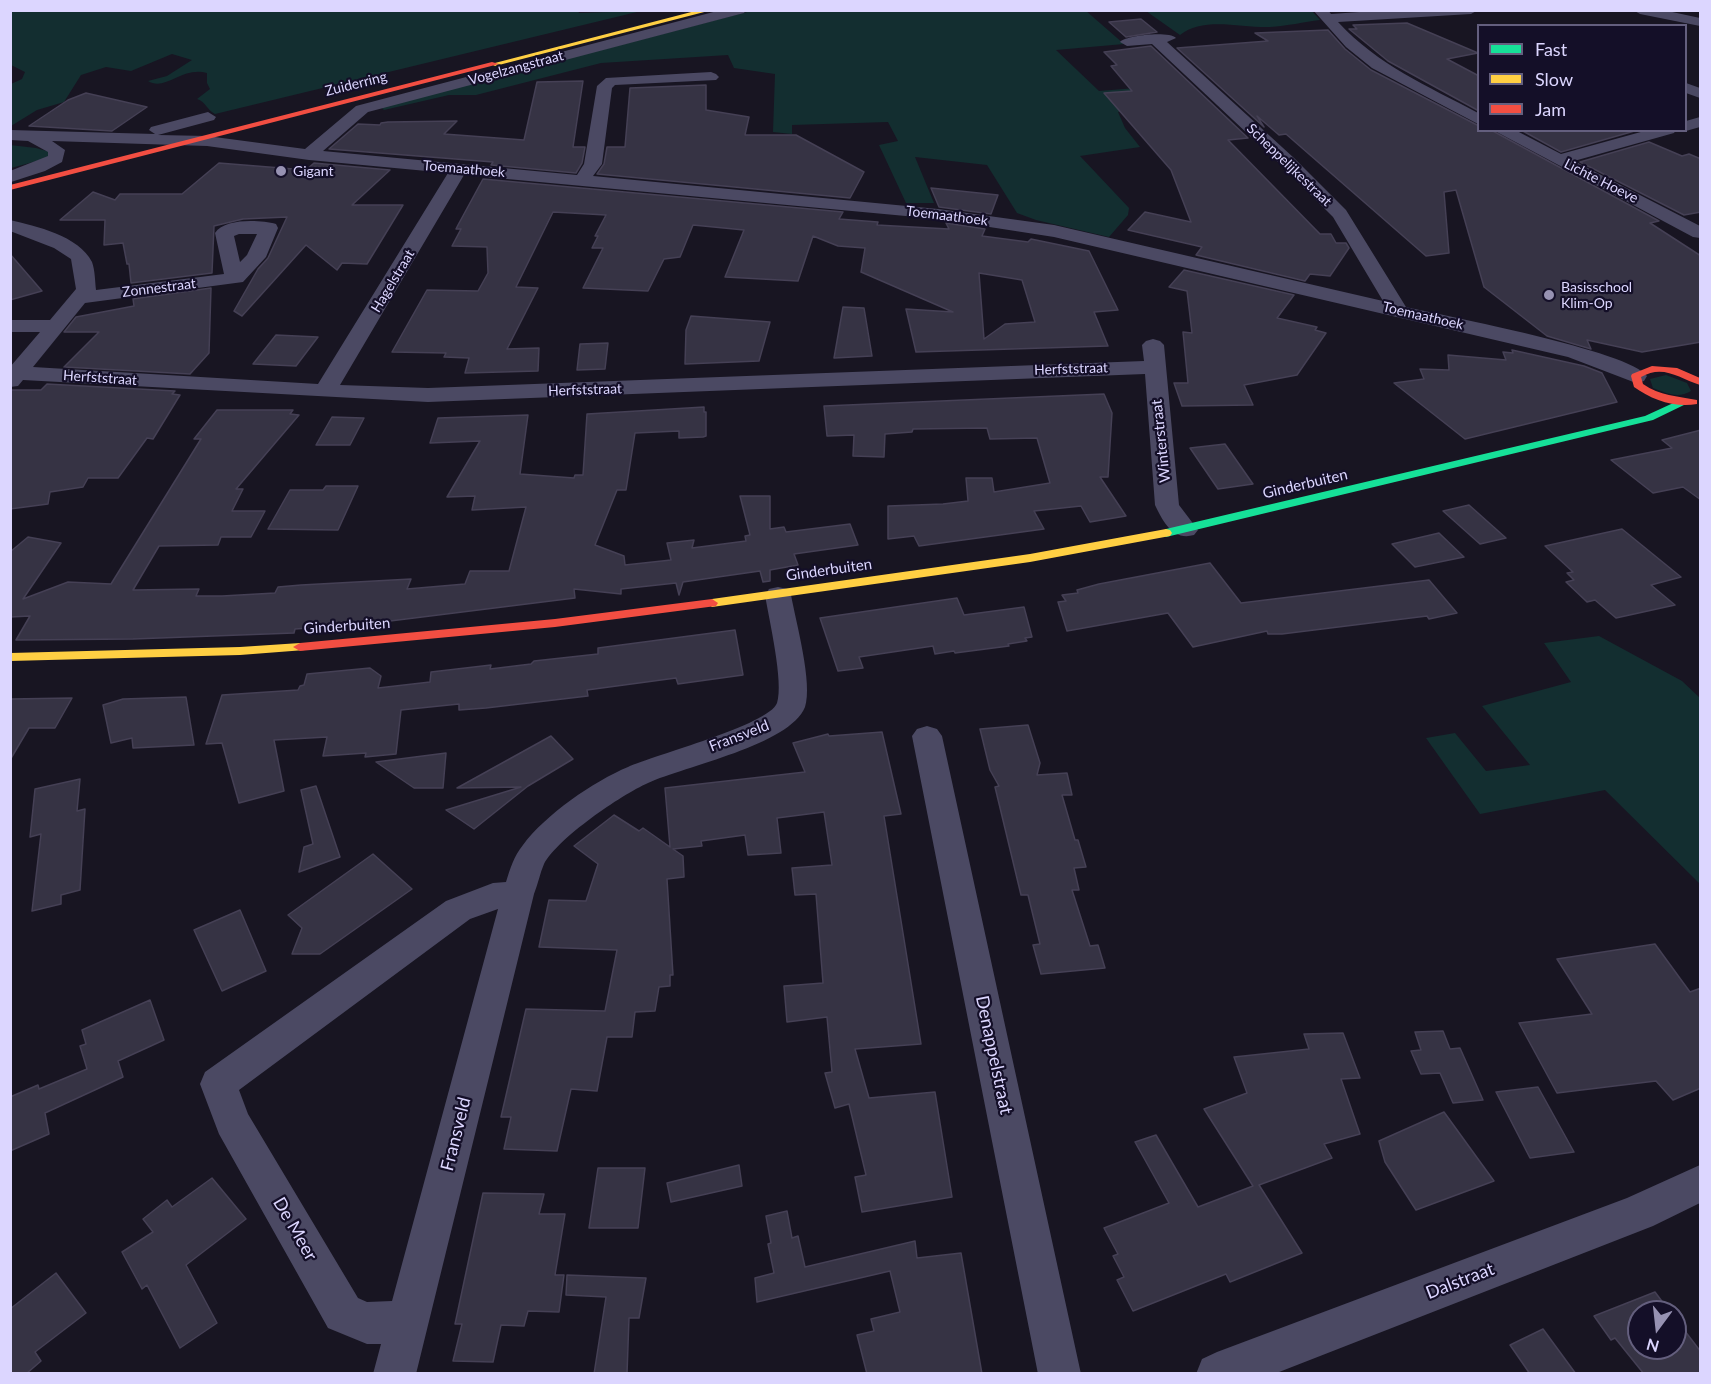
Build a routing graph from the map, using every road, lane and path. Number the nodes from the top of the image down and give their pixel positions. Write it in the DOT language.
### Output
graph roads {
  1 [pos="663,10"];
  2 [pos="709,10"];
  3 [pos="739,10"];
  4 [pos="1471,10"];
  5 [pos="1640,10"];
  6 [pos="1324,14"];
  7 [pos="1701,22"];
  8 [pos="1126,42"];
  9 [pos="711,77"];
  10 [pos="337,106"];
  11 [pos="208,117"];
  12 [pos="1477,118"];
  13 [pos="1505,132"];
  14 [pos="1661,132"];
  15 [pos="12,136"];
  16 [pos="114,138"];
  17 [pos="36,140"];
  18 [pos="196,140"];
  19 [pos="166,143"];
  20 [pos="137,146"];
  21 [pos="309,155"];
  22 [pos="1560,160"];
  23 [pos="459,169"];
  24 [pos="10,177"];
  25 [pos="581,181"];
  26 [pos="10,188"];
  27 [pos="10,225"];
  28 [pos="1701,233"];
  29 [pos="236,278"];
  30 [pos="81,298"];
  31 [pos="1398,310"];
  32 [pos="10,326"];
  33 [pos="55,326"];
  34 [pos="1153,356"];
  35 [pos="1644,372"];
  36 [pos="14,377"];
  37 [pos="1699,380"];
  38 [pos="325,391"];
  39 [pos="1652,395"];
  40 [pos="1701,399"];
  41 [pos="1682,402"];
  42 [pos="1638,420"];
  43 [pos="1185,530"];
  44 [pos="778,595"];
  45 [pos="10,657"];
  46 [pos="927,736"];
  47 [pos="518,894"];
  48 [pos="1701,1183"];
  49 [pos="408,1322"];
  50 [pos="394,1374"];
  51 [pos="1060,1374"];
  52 [pos="1217,1374"];
  1 -- 19 [label="main road, Zuiderring"];
  2 -- 10 [label="main road, Zuiderring"];
  3 -- 21 [label="street, Vogelzangstraat"];
  4 -- 6 [label="street"];
  5 -- 7 [label="street"];
  6 -- 12 [label="street"];
  8 -- 31 [label="street, Scheppelijkestraat"];
  9 -- 25 [label="street"];
  10 -- 18 [label="main road, Zuiderring"];
  10 -- 21 [label="street"];
  11 -- 16 [label="street"];
  13 -- 22 [label="street, Lichte Hoeve"];
  14 -- 22 [label="street"];
  15 -- 16 [label="street, Toemaathoek"];
  15 -- 17 [label="street, Toemaathoek"];
  16 -- 19 [label="street, Toemaathoek"];
  17 -- 20 [label="street, Toemaathoek"];
  17 -- 24 [label="street, Toemaathoek"];
  18 -- 19 [label="street, Toemaathoek"];
  18 -- 21 [label="street, Toemaathoek"];
  19 -- 20 [label="street, Toemaathoek"];
  19 -- 21 [label="street, Toemaathoek"];
  19 -- 26 [label="main road, Zuiderring"];
  20 -- 24 [label="main road"];
  21 -- 23 [label="street, Toemaathoek"];
  22 -- 28 [label="street, Lichte Hoeve"];
  23 -- 25 [label="street, Toemaathoek"];
  23 -- 38 [label="street, Hagelstraat"];
  25 -- 31 [label="street, Toemaathoek"];
  27 -- 30 [label="street"];
  29 -- 30 [label="street, Zonnestraat"];
  30 -- 33 [label="street"];
  31 -- 35 [label="street, Toemaathoek"];
  32 -- 33 [label="street"];
  33 -- 36 [label="street"];
  34 -- 38 [label="street, Herfststraat"];
  34 -- 43 [label="street, Winterstraat"];
  35 -- 37 [label="main road"];
  35 -- 39 [label="main road"];
  36 -- 38 [label="street, Herfststraat"];
  39 -- 41 [label="main road, Ginderbuiten"];
  39 -- 42 [label="main road"];
  40 -- 41 [label="main road, Ginderbuiten"];
  41 -- 42 [label="main road, Ginderbuiten"];
  42 -- 43 [label="main road, Ginderbuiten"];
  43 -- 44 [label="main road, Ginderbuiten"];
  44 -- 45 [label="main road, Ginderbuiten"];
  44 -- 47 [label="street, Fransveld"];
  46 -- 51 [label="street, Denappelstraat"];
  47 -- 49 [label="street, Fransveld"];
  47 -- 49 [label="street, De Meer"];
  48 -- 52 [label="street, Dalstraat"];
  49 -- 50 [label="street, Fransveld"];
}
